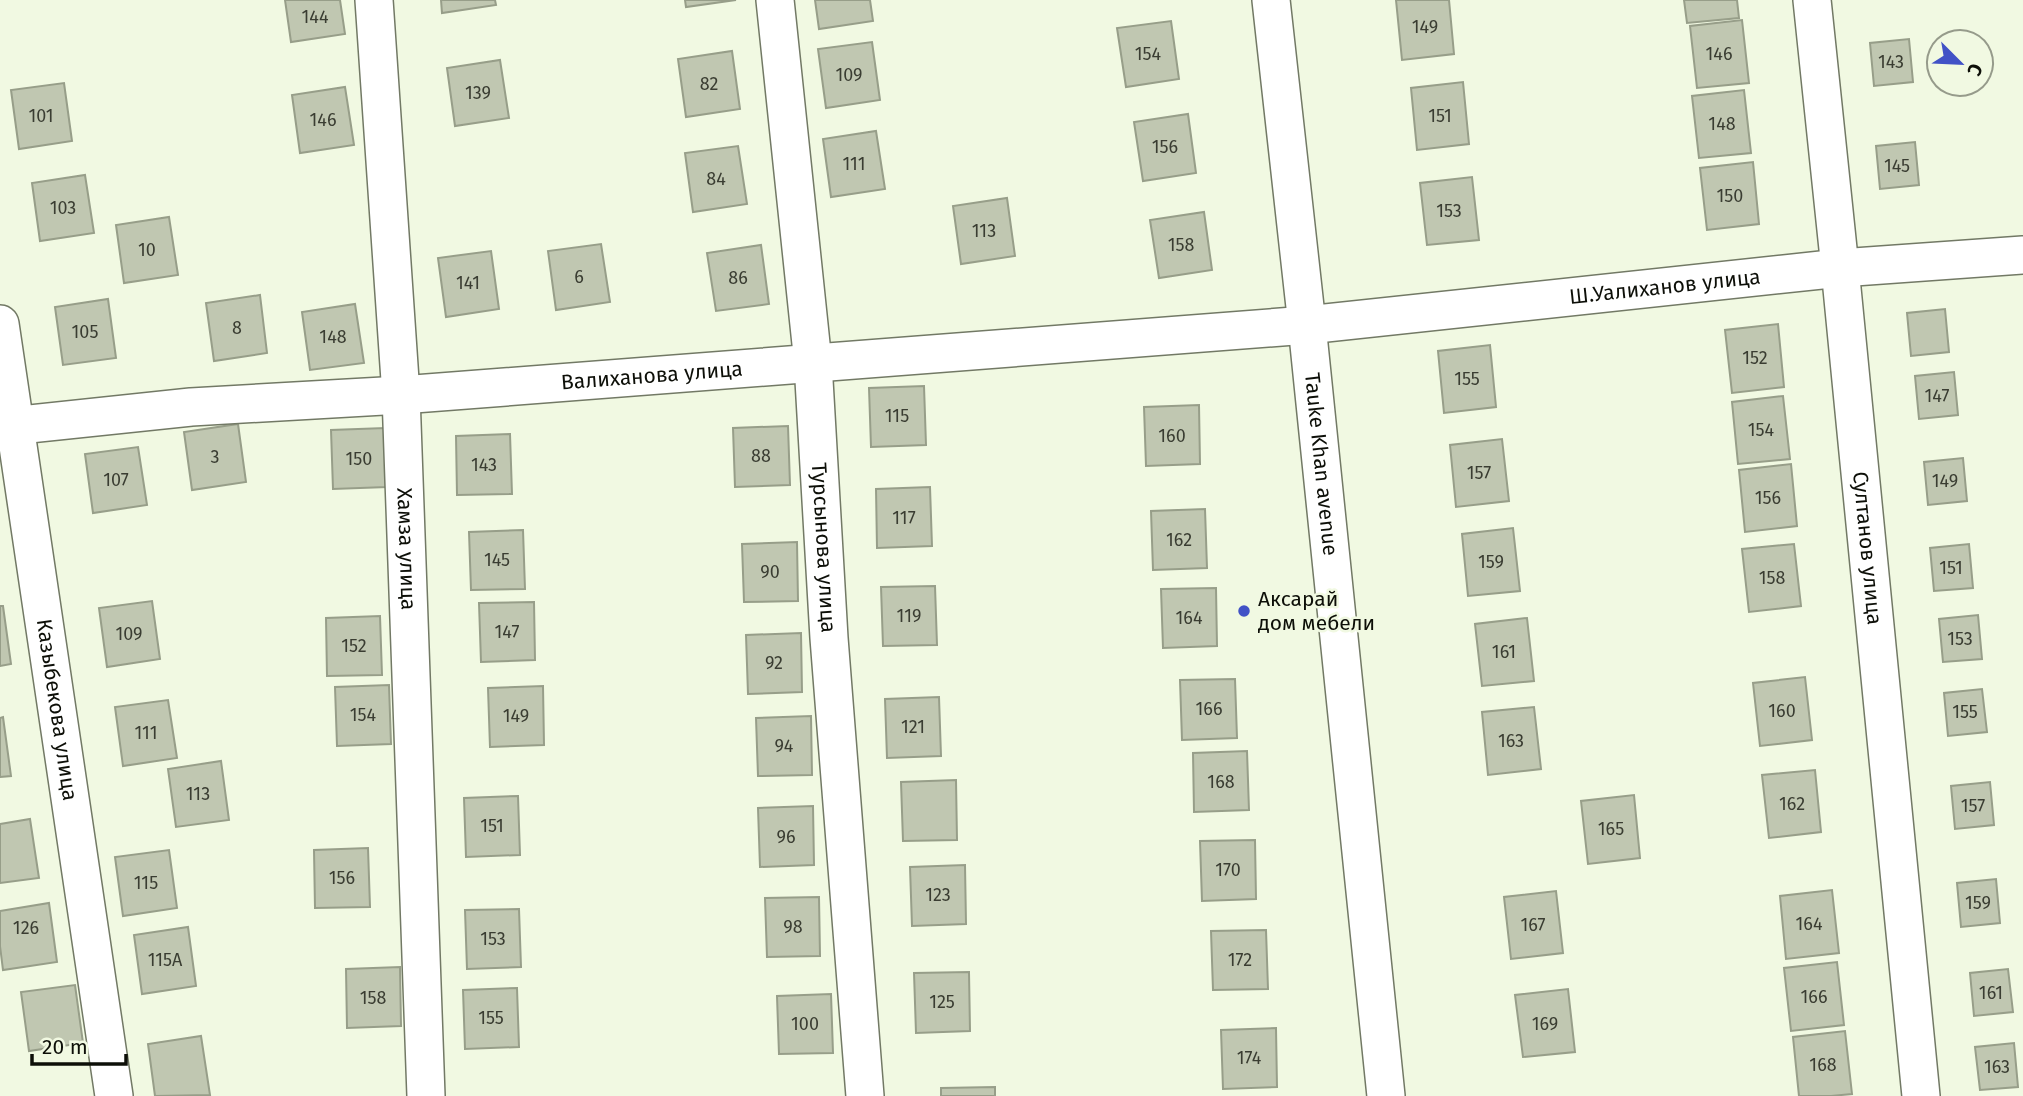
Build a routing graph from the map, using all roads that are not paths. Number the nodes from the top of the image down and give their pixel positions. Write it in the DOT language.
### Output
graph roads {
  1 [pos="374,0"];
  2 [pos="775,0"];
  3 [pos="1271,0"];
  4 [pos="1812,0"];
  5 [pos="2023,256"];
  6 [pos="1840,268"];
  7 [pos="0,324"];
  8 [pos="1307,325"];
  9 [pos="813,363"];
  10 [pos="401,395"];
  11 [pos="8,426"];
  12 [pos="114,1096"];
  13 [pos="426,1096"];
  14 [pos="865,1096"];
  15 [pos="1386,1096"];
  16 [pos="1921,1096"];
  1 -- 10 [label="street, Хамза улица"];
  2 -- 9 [label="street, Турсынова улица"];
  3 -- 8 [label="street, Tauke Khan avenue"];
  4 -- 6 [label="street, Султанов улица"];
  5 -- 6 [label="street, Ш.Уалиханов улица"];
  6 -- 8 [label="street, Ш.Уалиханов улица"];
  6 -- 16 [label="street, Султанов улица"];
  7 -- 11 [label="street, Казыбекова улица"];
  8 -- 9 [label="street, Валиханова улица"];
  8 -- 15 [label="street, Tauke Khan avenue"];
  9 -- 10 [label="street, Валиханова улица"];
  9 -- 14 [label="street, Турсынова улица"];
  10 -- 11 [label="street, Валиханова улица"];
  10 -- 13 [label="street, Хамза улица"];
  11 -- 12 [label="street, Казыбекова улица"];
}
